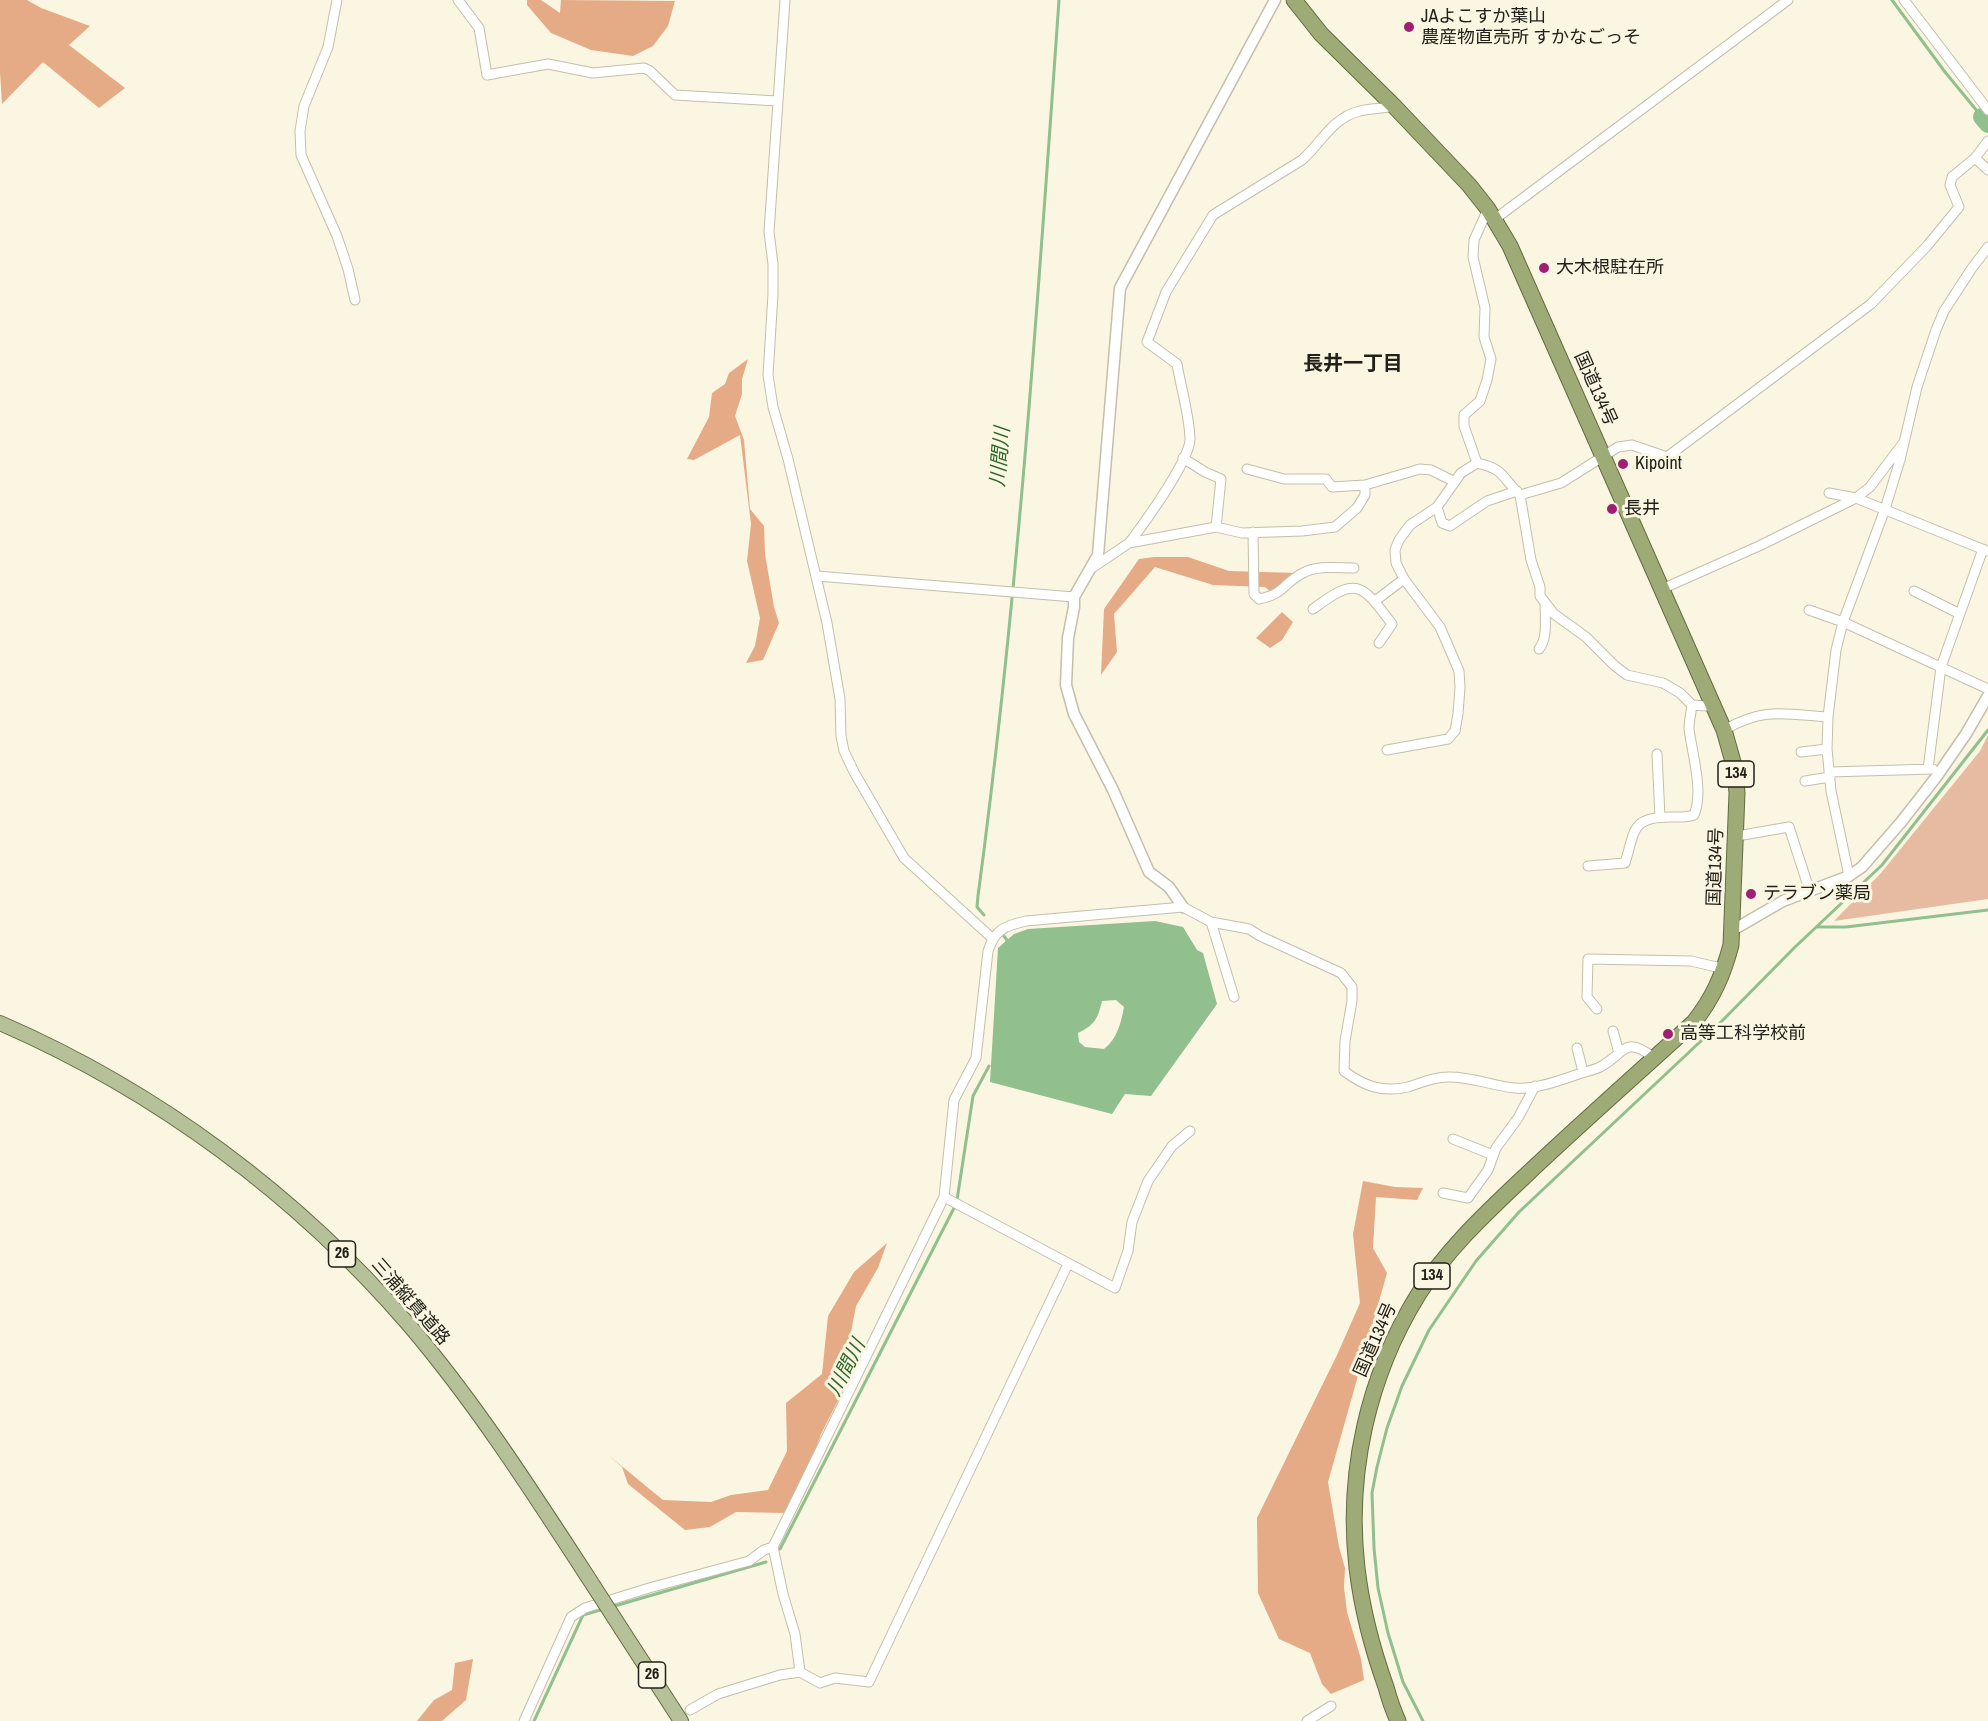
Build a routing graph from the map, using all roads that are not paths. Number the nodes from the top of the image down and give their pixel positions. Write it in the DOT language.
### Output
graph roads {
  1 [pos="336,0"];
  2 [pos="458,0"];
  3 [pos="785,0"];
  4 [pos="1275,0"];
  5 [pos="1294,0"];
  6 [pos="1788,0"];
  7 [pos="1904,0"];
  8 [pos="777,101"];
  9 [pos="1394,106"];
  10 [pos="1988,110"];
  11 [pos="1988,141"];
  12 [pos="1975,158"];
  13 [pos="1988,170"];
  14 [pos="1491,214"];
  15 [pos="1988,247"];
  16 [pos="355,300"];
  17 [pos="1905,440"];
  18 [pos="1604,457"];
  19 [pos="1183,458"];
  20 [pos="1477,463"];
  21 [pos="1247,469"];
  22 [pos="1455,482"];
  23 [pos="1365,485"];
  24 [pos="1518,493"];
  25 [pos="1829,493"];
  26 [pos="1856,498"];
  27 [pos="1437,507"];
  28 [pos="1885,509"];
  29 [pos="1216,527"];
  30 [pos="1253,532"];
  31 [pos="1129,543"];
  32 [pos="1986,549"];
  33 [pos="1092,568"];
  34 [pos="1354,568"];
  35 [pos="817,576"];
  36 [pos="1404,579"];
  37 [pos="1662,590"];
  38 [pos="1914,591"];
  39 [pos="1074,597"];
  40 [pos="1375,601"];
  41 [pos="1545,604"];
  42 [pos="1313,609"];
  43 [pos="1809,610"];
  44 [pos="1960,614"];
  45 [pos="1843,622"];
  46 [pos="1379,643"];
  47 [pos="1539,649"];
  48 [pos="1941,667"];
  49 [pos="1988,689"];
  50 [pos="1988,696"];
  51 [pos="1713,704"];
  52 [pos="1692,705"];
  53 [pos="1828,717"];
  54 [pos="1724,730"];
  55 [pos="1827,749"];
  56 [pos="1387,750"];
  57 [pos="1801,752"];
  58 [pos="1657,754"];
  59 [pos="1928,769"];
  60 [pos="1942,769"];
  61 [pos="1829,774"];
  62 [pos="1805,781"];
  63 [pos="1660,817"];
  64 [pos="1737,837"];
  65 [pos="1588,866"];
  66 [pos="1849,876"];
  67 [pos="1810,892"];
  68 [pos="1184,907"];
  69 [pos="1211,922"];
  70 [pos="1733,930"];
  71 [pos="992,938"];
  72 [pos="1725,969"];
  73 [pos="1234,997"];
  74 [pos="1598,1009"];
  75 [pos="0,1023"];
  76 [pos="1613,1031"];
  77 [pos="1577,1048"];
  78 [pos="1619,1053"];
  79 [pos="1654,1058"];
  80 [pos="1584,1072"];
  81 [pos="1535,1086"];
  82 [pos="1190,1131"];
  83 [pos="1453,1139"];
  84 [pos="1494,1155"];
  85 [pos="1443,1193"];
  86 [pos="944,1197"];
  87 [pos="1068,1264"];
  88 [pos="773,1547"];
  89 [pos="800,1672"];
  90 [pos="1331,1706"];
  91 [pos="685,1716"];
  92 [pos="1393,1720"];
  93 [pos="524,1721"];
  94 [pos="1307,1721"];
  1 -- 16 [label="street"];
  2 -- 8 [label="street"];
  3 -- 8 [label="street"];
  4 -- 33 [label="street"];
  5 -- 9 [label="highway, 国道134号 / 134"];
  6 -- 14 [label="street"];
  7 -- 10 [label="street"];
  8 -- 35 [label="street"];
  9 -- 14 [label="highway, 国道134号 / 134"];
  9 -- 19 [label="street"];
  11 -- 12 [label="street"];
  12 -- 13 [label="street"];
  12 -- 18 [label="street"];
  14 -- 18 [label="highway, 国道134号 / 134"];
  14 -- 20 [label="street"];
  15 -- 17 [label="street"];
  17 -- 26 [label="street"];
  17 -- 28 [label="street"];
  18 -- 24 [label="street"];
  18 -- 37 [label="highway, 国道134号 / 134"];
  19 -- 29 [label="street"];
  19 -- 31 [label="street"];
  20 -- 22 [label="street"];
  20 -- 24 [label="street"];
  21 -- 23 [label="street"];
  22 -- 23 [label="street"];
  22 -- 27 [label="street"];
  23 -- 30 [label="street"];
  24 -- 27 [label="street"];
  24 -- 41 [label="street"];
  25 -- 26 [label="street"];
  26 -- 28 [label="street"];
  26 -- 37 [label="street"];
  27 -- 36 [label="street"];
  28 -- 32 [label="street"];
  28 -- 45 [label="street"];
  29 -- 30 [label="street"];
  29 -- 31 [label="street"];
  30 -- 34 [label="street"];
  31 -- 33 [label="street"];
  32 -- 44 [label="street"];
  33 -- 39 [label="street"];
  35 -- 39 [label="street"];
  35 -- 71 [label="street"];
  36 -- 40 [label="street"];
  36 -- 56 [label="street"];
  37 -- 51 [label="highway, 国道134号 / 134"];
  38 -- 44 [label="street"];
  39 -- 68 [label="street"];
  40 -- 42 [label="street"];
  40 -- 46 [label="street"];
  41 -- 47 [label="street"];
  41 -- 52 [label="street"];
  43 -- 45 [label="street"];
  44 -- 48 [label="street"];
  45 -- 48 [label="street"];
  45 -- 53 [label="street"];
  48 -- 49 [label="street"];
  48 -- 59 [label="street"];
  50 -- 60 [label="street"];
  51 -- 52 [label="street"];
  51 -- 54 [label="highway, 国道134号 / 134"];
  52 -- 63 [label="street"];
  53 -- 54 [label="street"];
  53 -- 55 [label="street"];
  54 -- 64 [label="highway, 国道134号 / 134"];
  55 -- 57 [label="street"];
  55 -- 61 [label="street"];
  58 -- 63 [label="street"];
  59 -- 60 [label="street"];
  59 -- 61 [label="street"];
  60 -- 66 [label="street"];
  61 -- 62 [label="street"];
  61 -- 66 [label="street"];
  63 -- 65 [label="street"];
  64 -- 67 [label="street"];
  64 -- 70 [label="highway, 国道134号 / 134"];
  66 -- 67 [label="street"];
  67 -- 70 [label="street"];
  68 -- 69 [label="street"];
  68 -- 71 [label="street"];
  69 -- 73 [label="street"];
  69 -- 81 [label="street"];
  70 -- 72 [label="highway, 国道134号 / 134"];
  71 -- 86 [label="street"];
  72 -- 74 [label="street"];
  72 -- 79 [label="highway, 国道134号 / 134"];
  75 -- 91 [label="main road, 三浦縦貫道路 / 26, bridge"];
  76 -- 78 [label="street"];
  77 -- 80 [label="street"];
  78 -- 79 [label="street"];
  78 -- 80 [label="street"];
  79 -- 92 [label="highway, 国道134号 / 134"];
  80 -- 81 [label="street"];
  81 -- 84 [label="street"];
  82 -- 87 [label="street"];
  83 -- 84 [label="street"];
  84 -- 85 [label="street"];
  86 -- 87 [label="street"];
  86 -- 88 [label="street"];
  87 -- 89 [label="street"];
  88 -- 89 [label="street"];
  88 -- 93 [label="street"];
  89 -- 91 [label="street"];
  90 -- 94 [label="street"];
}
